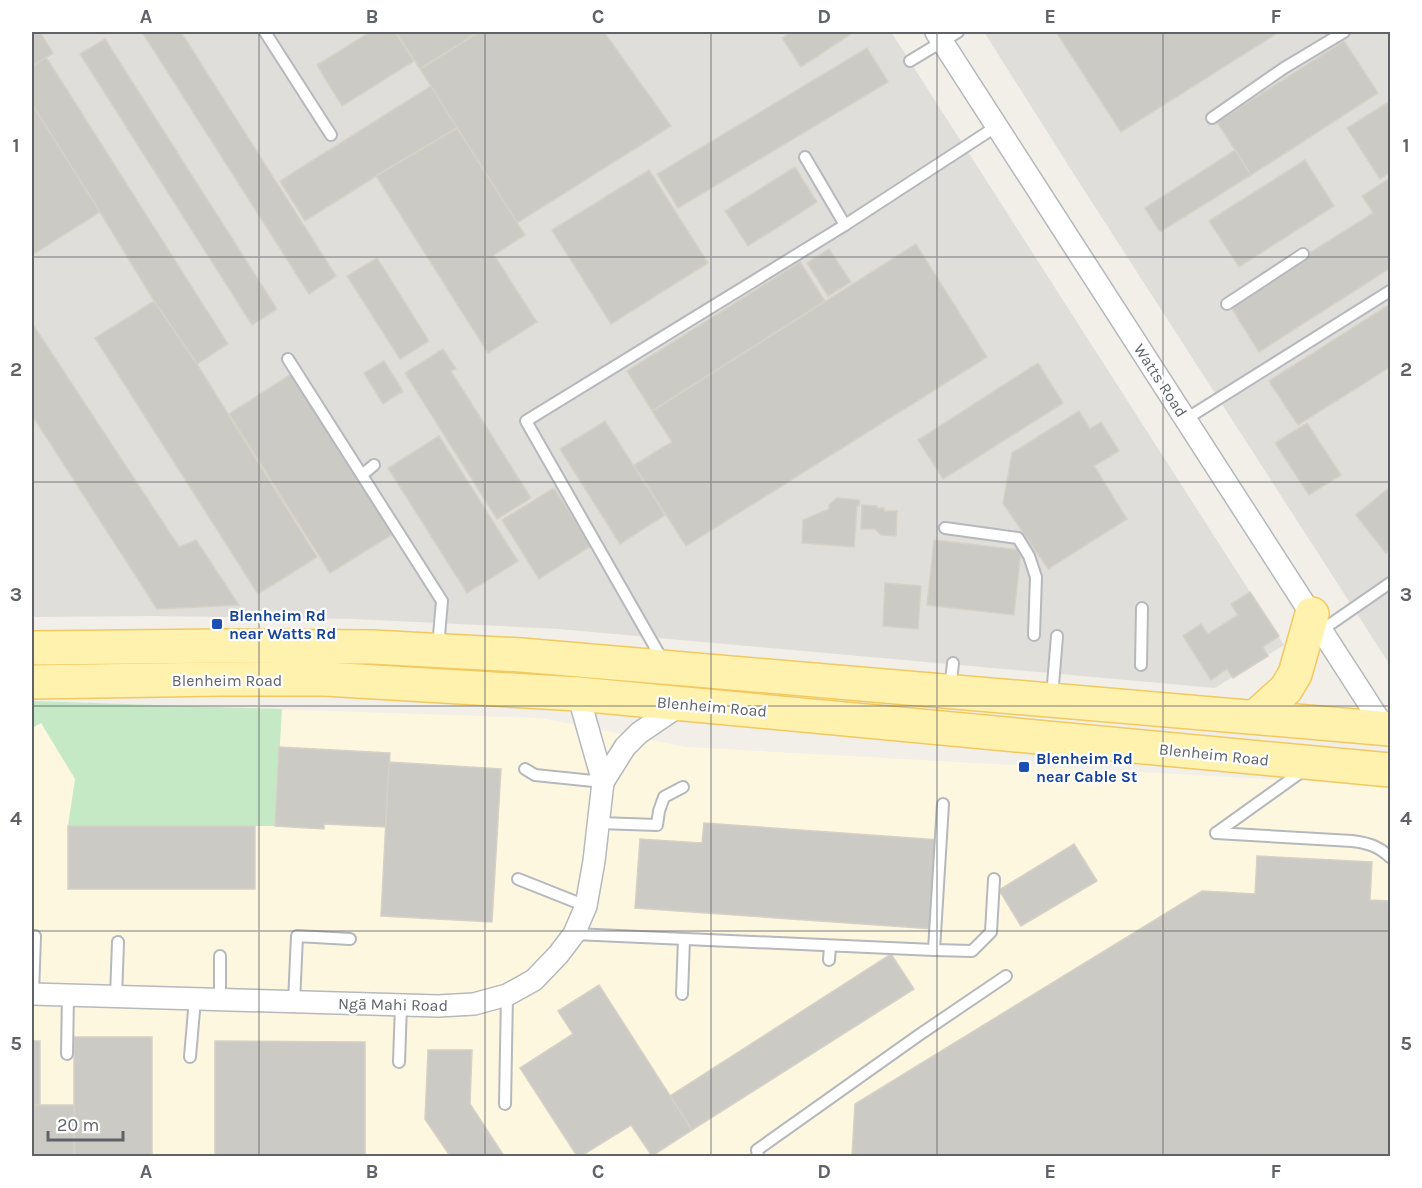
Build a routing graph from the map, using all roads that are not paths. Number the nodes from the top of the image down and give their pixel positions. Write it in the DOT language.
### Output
graph roads {
  1 [pos="265,32"];
  2 [pos="1344,32"];
  3 [pos="946,35"];
  4 [pos="910,61"];
  5 [pos="1212,118"];
  6 [pos="998,126"];
  7 [pos="331,135"];
  8 [pos="805,157"];
  9 [pos="845,225"];
  10 [pos="1303,254"];
  11 [pos="1390,291"];
  12 [pos="1227,304"];
  13 [pos="288,359"];
  14 [pos="1186,419"];
  15 [pos="374,465"];
  16 [pos="362,475"];
  17 [pos="945,528"];
  18 [pos="1390,583"];
  19 [pos="1142,608"];
  20 [pos="1317,622"];
  21 [pos="1034,634"];
  22 [pos="1057,636"];
  23 [pos="278,646"];
  24 [pos="32,648"];
  25 [pos="437,650"];
  26 [pos="1141,665"];
  27 [pos="667,668"];
  28 [pos="276,679"];
  29 [pos="32,682"];
  30 [pos="578,694"];
  31 [pos="1052,701"];
  32 [pos="683,703"];
  33 [pos="1255,717"];
  34 [pos="1389,732"];
  35 [pos="1313,764"];
  36 [pos="525,770"];
  37 [pos="1390,770"];
  38 [pos="603,782"];
  39 [pos="683,787"];
  40 [pos="943,804"];
  41 [pos="599,823"];
  42 [pos="1390,857"];
  43 [pos="519,879"];
  44 [pos="994,879"];
  45 [pos="586,906"];
  46 [pos="574,934"];
  47 [pos="35,936"];
  48 [pos="350,939"];
  49 [pos="684,939"];
  50 [pos="118,942"];
  51 [pos="830,946"];
  52 [pos="934,950"];
  53 [pos="220,956"];
  54 [pos="829,960"];
  55 [pos="1006,975"];
  56 [pos="32,994"];
  57 [pos="682,994"];
  58 [pos="68,995"];
  59 [pos="507,995"];
  60 [pos="116,997"];
  61 [pos="195,999"];
  62 [pos="220,1000"];
  63 [pos="294,1002"];
  64 [pos="401,1005"];
  65 [pos="67,1054"];
  66 [pos="190,1057"];
  67 [pos="399,1062"];
  68 [pos="505,1104"];
  69 [pos="758,1156"];
  1 -- 7 [label="lane"];
  2 -- 5 [label="lane"];
  3 -- 4 [label="lane"];
  3 -- 6 [label="street, Watts Road"];
  6 -- 9 [label="lane"];
  6 -- 14 [label="street, Watts Road"];
  8 -- 9 [label="lane"];
  9 -- 27 [label="lane"];
  10 -- 12 [label="lane"];
  11 -- 14 [label="lane"];
  13 -- 16 [label="lane"];
  14 -- 20 [label="street, Watts Road"];
  15 -- 16 [label="lane"];
  16 -- 25 [label="lane"];
  17 -- 21 [label="lane"];
  18 -- 20 [label="lane"];
  19 -- 26 [label="lane"];
  20 -- 33 [label="main road"];
  20 -- 34 [label="street, Watts Road"];
  22 -- 31 [label="lane"];
  23 -- 24 [label="main road, Blenheim Road"];
  23 -- 25 [label="main road, Blenheim Road"];
  23 -- 28 [label="main road"];
  25 -- 27 [label="main road, Blenheim Road"];
  27 -- 31 [label="main road, Blenheim Road"];
  28 -- 29 [label="main road, Blenheim Road"];
  28 -- 30 [label="main road, Blenheim Road"];
  30 -- 32 [label="main road, Blenheim Road"];
  30 -- 38 [label="street, Ngā Mahi Road"];
  31 -- 33 [label="main road, Blenheim Road"];
  32 -- 35 [label="main road, Blenheim Road"];
  32 -- 38 [label="street, Ngā Mahi Road"];
  33 -- 34 [label="main road, Blenheim Road"];
  35 -- 37 [label="main road, Blenheim Road"];
  35 -- 42 [label="lane"];
  36 -- 38 [label="lane"];
  38 -- 41 [label="street, Ngā Mahi Road"];
  39 -- 41 [label="lane"];
  40 -- 52 [label="lane"];
  41 -- 45 [label="street, Ngā Mahi Road"];
  43 -- 45 [label="lane"];
  44 -- 52 [label="lane"];
  45 -- 46 [label="street, Ngā Mahi Road"];
  46 -- 49 [label="lane"];
  46 -- 59 [label="street, Ngā Mahi Road"];
  47 -- 56 [label="lane"];
  48 -- 63 [label="lane"];
  49 -- 51 [label="lane"];
  49 -- 57 [label="lane"];
  50 -- 60 [label="lane"];
  51 -- 52 [label="lane"];
  51 -- 54 [label="lane"];
  53 -- 62 [label="lane"];
  55 -- 69 [label="lane"];
  56 -- 58 [label="street, Ngā Mahi Road"];
  58 -- 60 [label="street, Ngā Mahi Road"];
  58 -- 65 [label="lane"];
  59 -- 64 [label="street, Ngā Mahi Road"];
  59 -- 68 [label="lane"];
  60 -- 61 [label="street, Ngā Mahi Road"];
  61 -- 62 [label="street, Ngā Mahi Road"];
  61 -- 66 [label="lane"];
  62 -- 63 [label="street, Ngā Mahi Road"];
  63 -- 64 [label="street, Ngā Mahi Road"];
  64 -- 67 [label="lane"];
}
